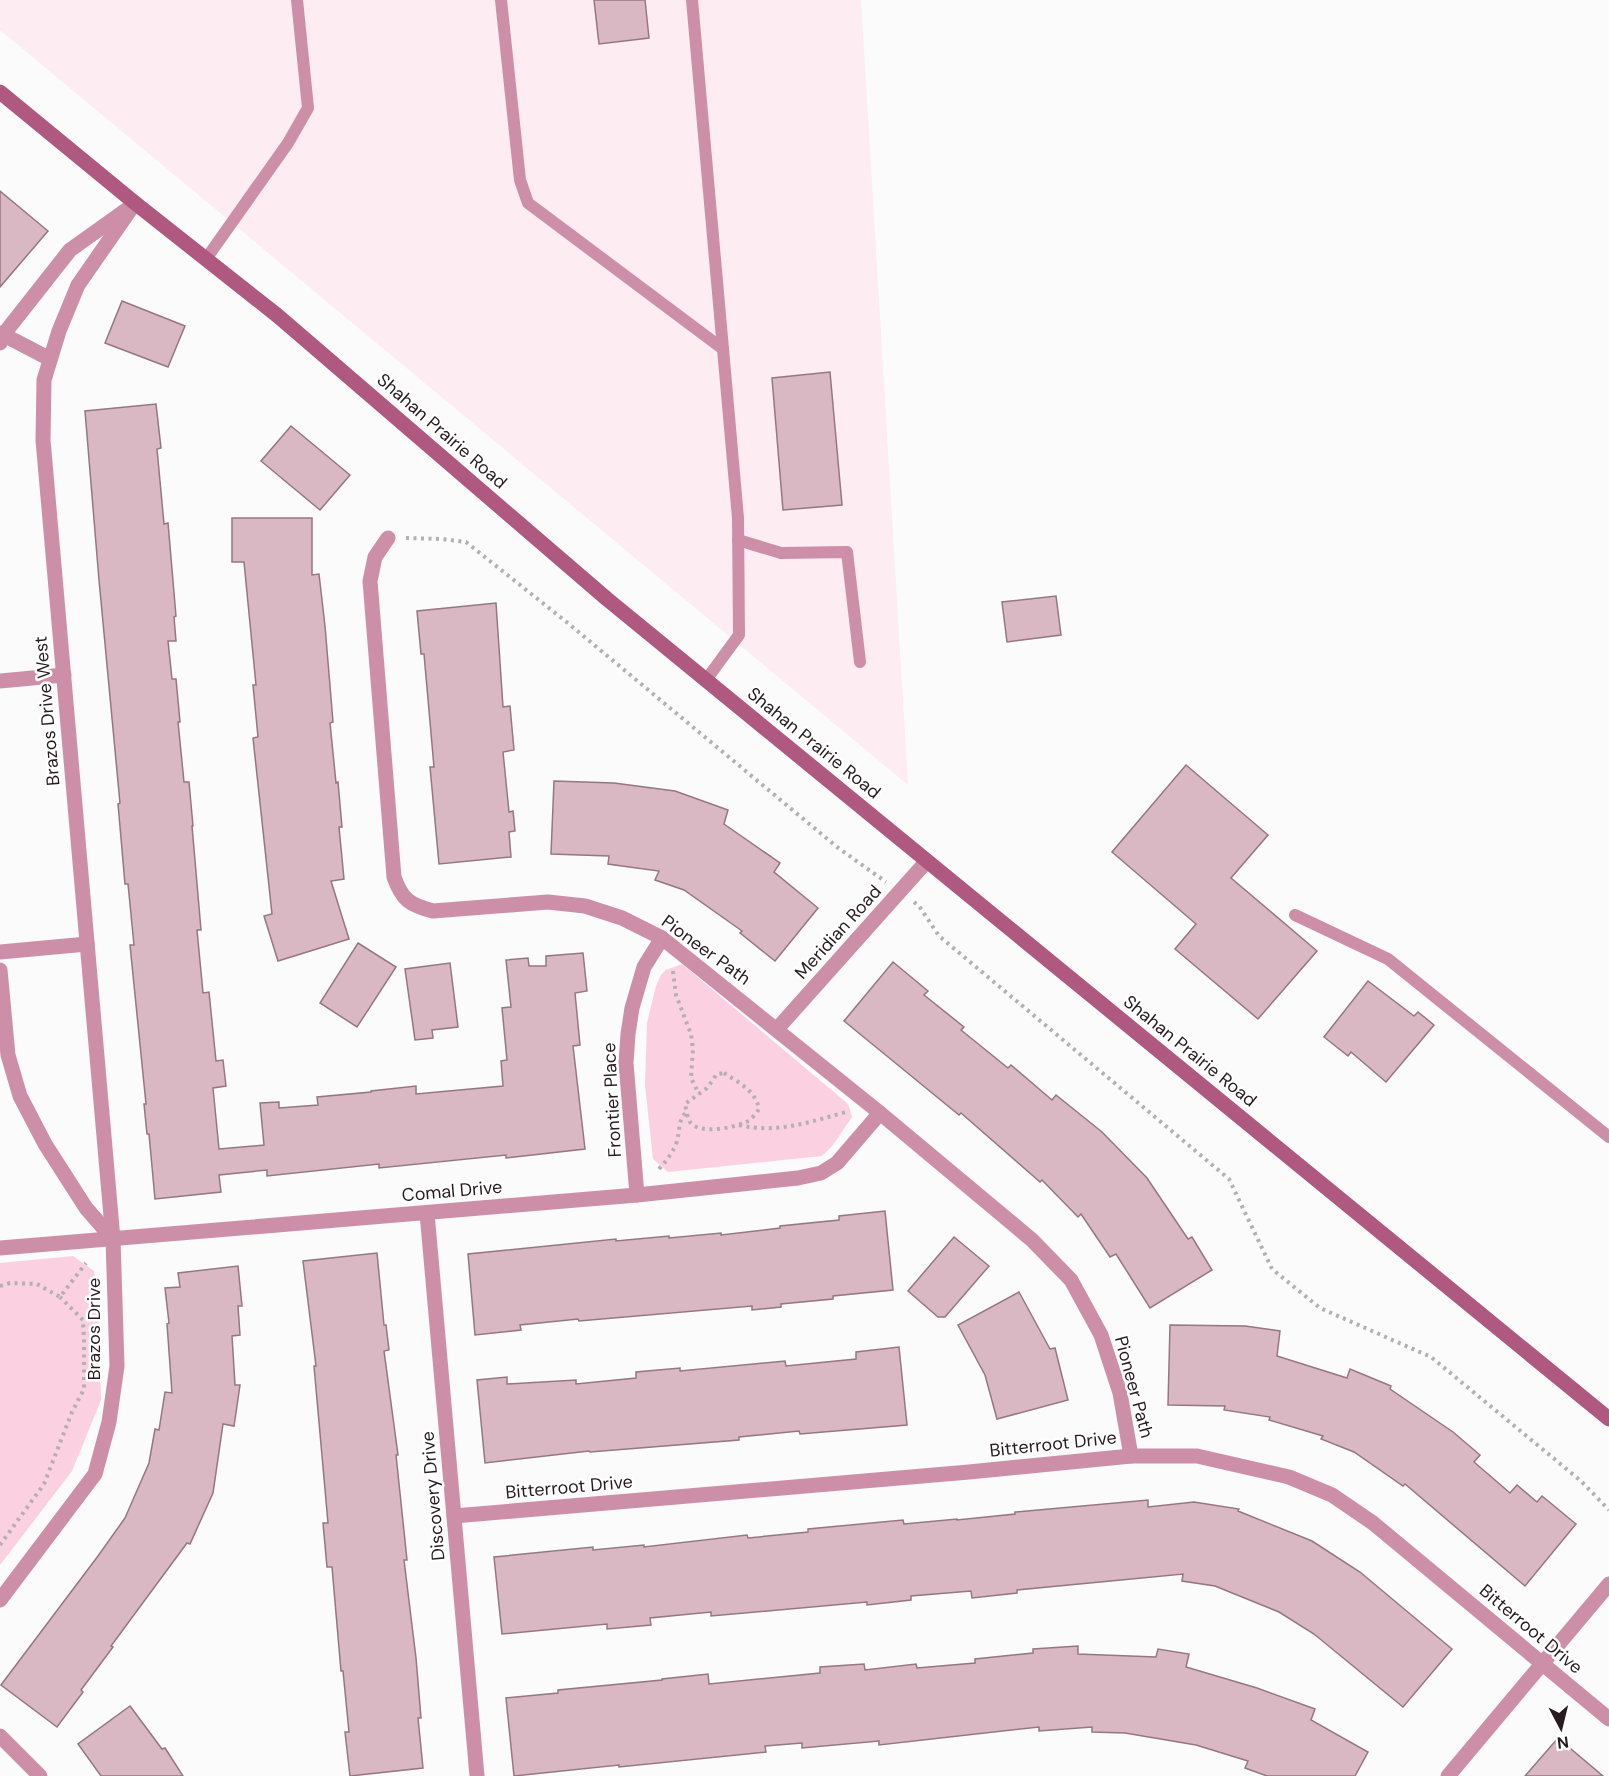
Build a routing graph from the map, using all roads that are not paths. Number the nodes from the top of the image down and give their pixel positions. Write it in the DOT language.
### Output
graph roads {
  1 [pos="297,0"];
  2 [pos="501,0"];
  3 [pos="692,0"];
  4 [pos="0,92"];
  5 [pos="135,203"];
  6 [pos="206,259"];
  7 [pos="1,337"];
  8 [pos="723,349"];
  9 [pos="50,359"];
  10 [pos="388,538"];
  11 [pos="738,540"];
  12 [pos="860,662"];
  13 [pos="64,675"];
  14 [pos="706,680"];
  15 [pos="0,681"];
  16 [pos="927,861"];
  17 [pos="1294,915"];
  18 [pos="662,938"];
  19 [pos="87,944"];
  20 [pos="0,952"];
  21 [pos="0,969"];
  22 [pos="777,1029"];
  23 [pos="880,1113"];
  24 [pos="1609,1137"];
  25 [pos="637,1195"];
  26 [pos="427,1213"];
  27 [pos="113,1239"];
  28 [pos="0,1248"];
  29 [pos="1609,1419"];
  30 [pos="1131,1456"];
  31 [pos="454,1516"];
  32 [pos="1609,1584"];
  33 [pos="0,1600"];
  34 [pos="1542,1664"];
  35 [pos="1609,1719"];
  36 [pos="0,1736"];
  37 [pos="40,1776"];
  38 [pos="477,1776"];
  39 [pos="1448,1776"];
  1 -- 6 [label="lane"];
  2 -- 8 [label="lane"];
  3 -- 8 [label="lane"];
  4 -- 5 [label="street, Shahan Prairie Road"];
  5 -- 6 [label="street, Shahan Prairie Road"];
  5 -- 7 [label="street"];
  5 -- 9 [label="street, Brazos Drive West"];
  6 -- 14 [label="street, Shahan Prairie Road"];
  7 -- 9 [label="street"];
  8 -- 11 [label="lane"];
  9 -- 13 [label="street, Brazos Drive West"];
  10 -- 18 [label="street, Pioneer Path"];
  11 -- 12 [label="lane"];
  11 -- 14 [label="lane"];
  13 -- 15 [label="street"];
  13 -- 19 [label="street, Brazos Drive West"];
  14 -- 16 [label="street, Shahan Prairie Road"];
  16 -- 22 [label="street, Meridian Road"];
  16 -- 29 [label="street, Shahan Prairie Road"];
  17 -- 24 [label="lane"];
  18 -- 22 [label="street, Pioneer Path"];
  18 -- 25 [label="street, Frontier Place"];
  19 -- 20 [label="street"];
  19 -- 27 [label="street, Brazos Drive West"];
  21 -- 27 [label="street"];
  22 -- 23 [label="street, Pioneer Path"];
  23 -- 25 [label="street, Comal Drive"];
  23 -- 30 [label="street, Pioneer Path"];
  25 -- 26 [label="street, Comal Drive"];
  26 -- 27 [label="street, Comal Drive"];
  26 -- 31 [label="street, Discovery Drive"];
  27 -- 28 [label="street, Comal Drive"];
  27 -- 33 [label="street, Brazos Drive"];
  30 -- 31 [label="street, Bitterroot Drive"];
  30 -- 34 [label="street, Bitterroot Drive"];
  31 -- 38 [label="street, Discovery Drive"];
  32 -- 34 [label="street"];
  34 -- 35 [label="street, Bitterroot Drive"];
  34 -- 39 [label="street"];
  36 -- 37 [label="street"];
}
